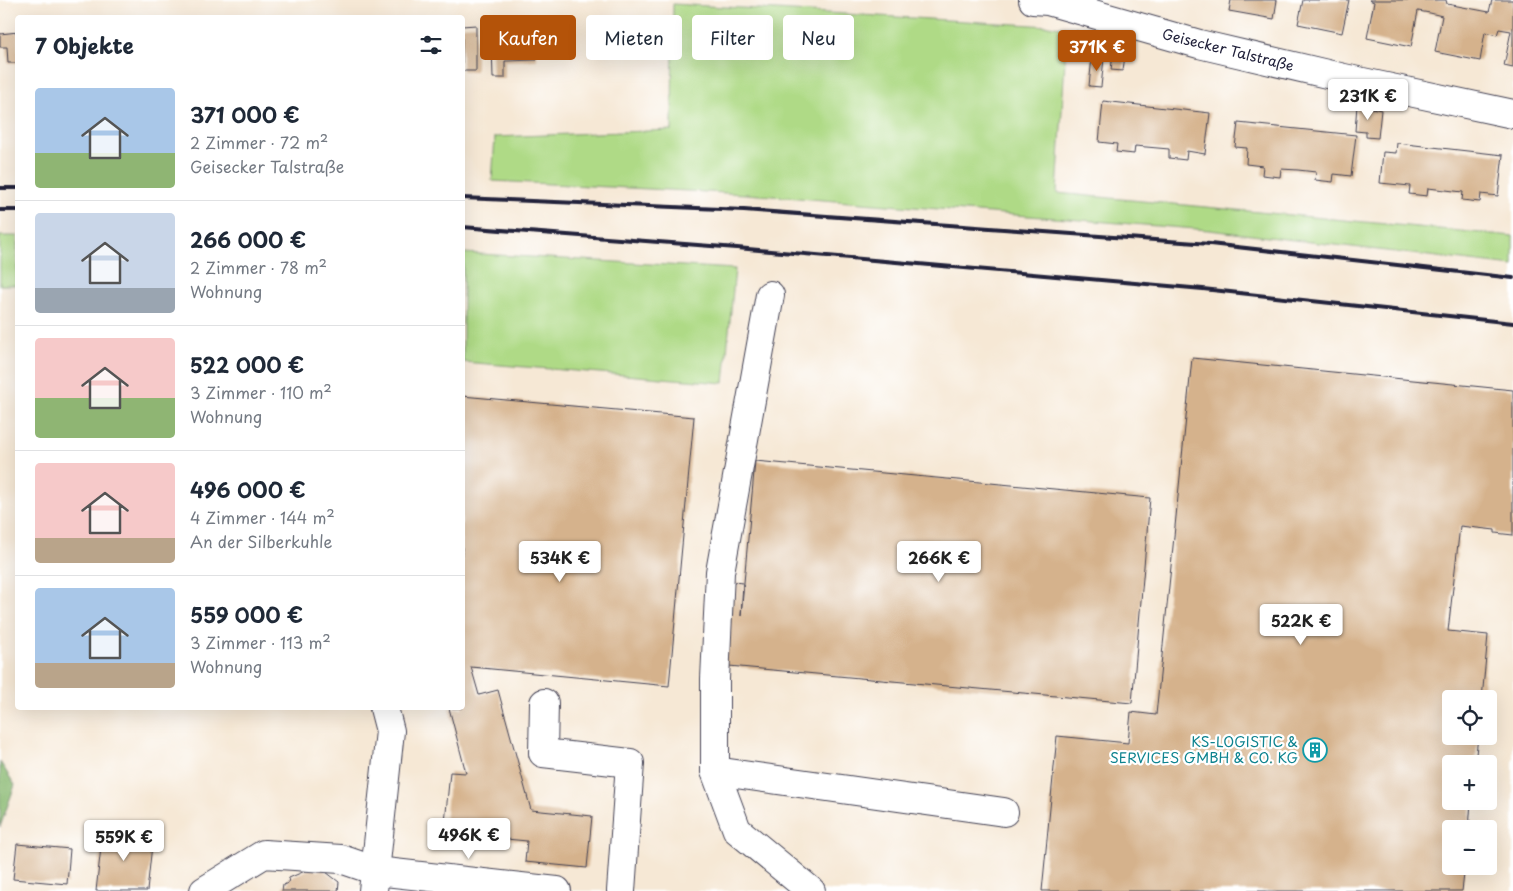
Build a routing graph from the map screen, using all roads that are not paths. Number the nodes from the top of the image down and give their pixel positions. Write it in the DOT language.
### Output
graph roads {
  1 [pos="1033,0"];
  2 [pos="1513,114"];
  3 [pos="770,295"];
  4 [pos="544,703"];
  5 [pos="385,710"];
  6 [pos="715,771"];
  7 [pos="1004,812"];
  8 [pos="375,881"];
  9 [pos="443,885"];
  10 [pos="204,891"];
  11 [pos="557,891"];
  12 [pos="621,891"];
  13 [pos="811,891"];
  1 -- 2 [label="street, Geisecker Talstraße"];
  3 -- 6 [label="street"];
  4 -- 12 [label="street"];
  5 -- 8 [label="street"];
  6 -- 7 [label="street"];
  6 -- 13 [label="street"];
  8 -- 9 [label="street"];
  8 -- 10 [label="street"];
  9 -- 11 [label="street"];
}
